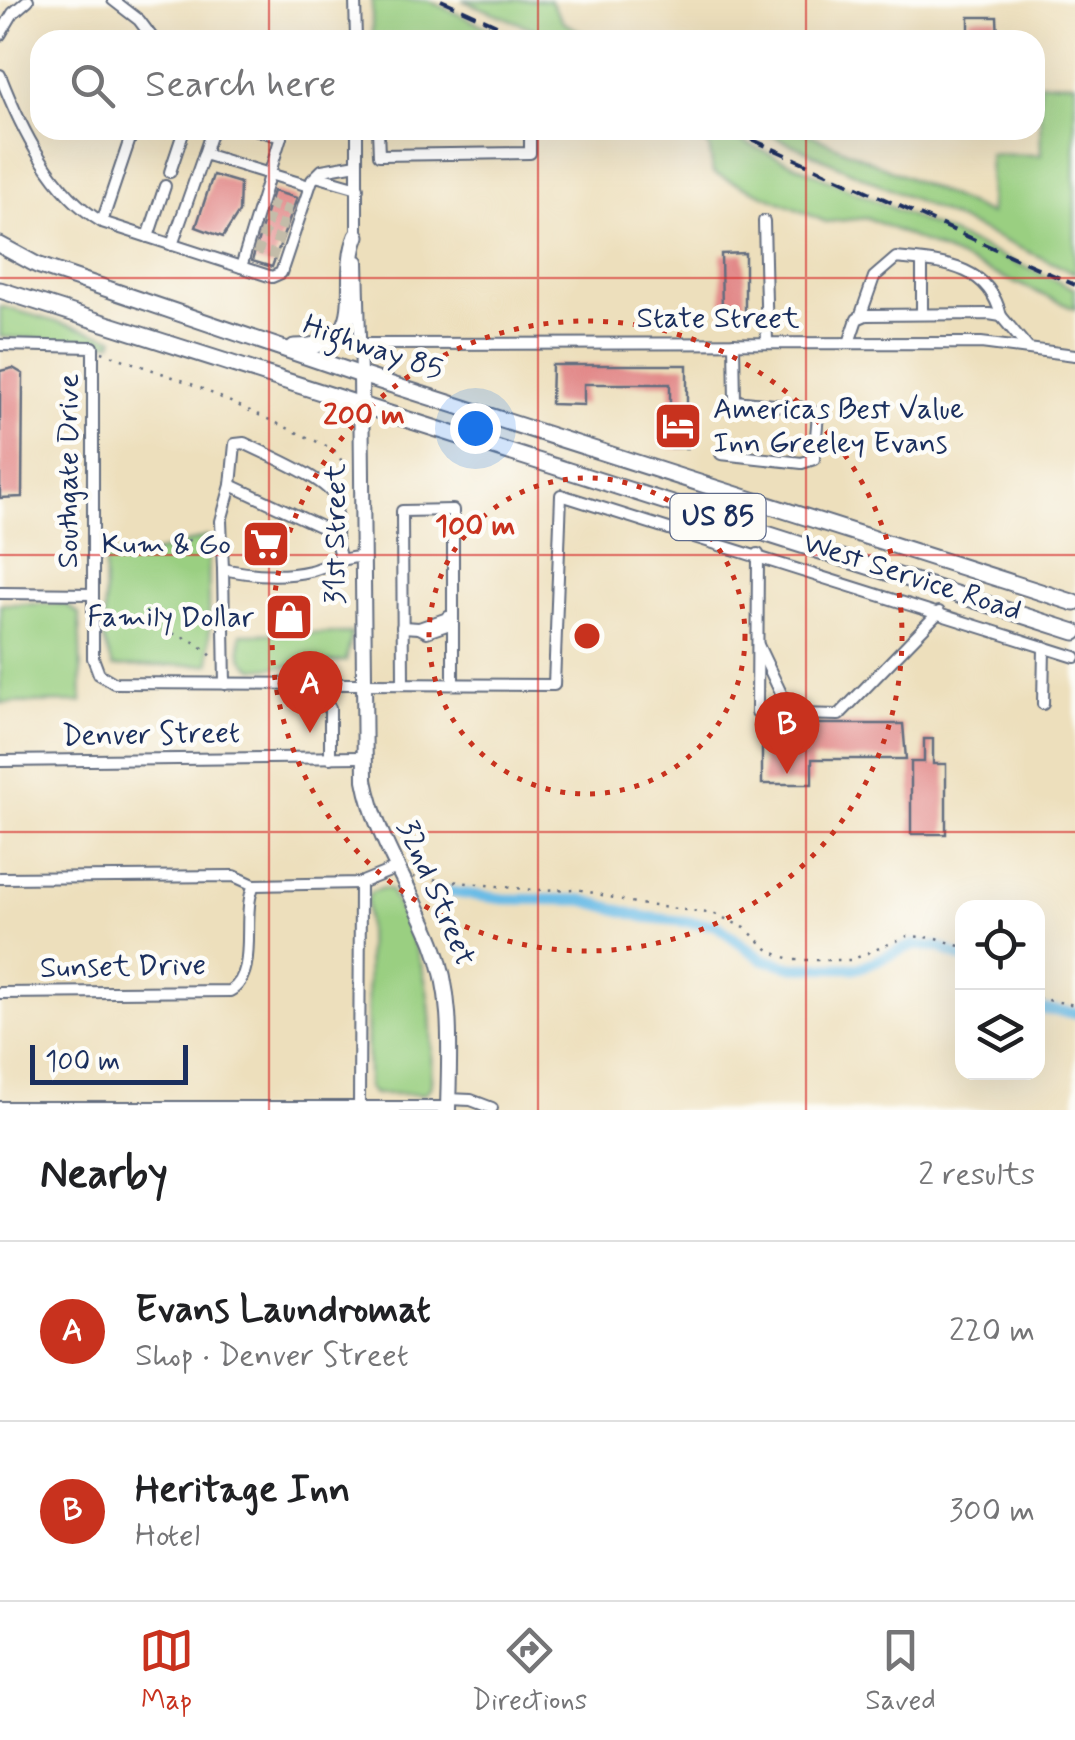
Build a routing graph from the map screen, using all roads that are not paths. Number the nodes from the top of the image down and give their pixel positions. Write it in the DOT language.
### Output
graph roads {
  1 [pos="28,0"];
  2 [pos="112,0"];
  3 [pos="355,0"];
  4 [pos="146,30"];
  5 [pos="356,30"];
  6 [pos="0,35"];
  7 [pos="0,76"];
  8 [pos="30,132"];
  9 [pos="34,140"];
  10 [pos="129,140"];
  11 [pos="181,140"];
  12 [pos="209,140"];
  13 [pos="280,140"];
  14 [pos="357,140"];
  15 [pos="378,140"];
  16 [pos="530,140"];
  17 [pos="204,154"];
  18 [pos="357,164"];
  19 [pos="170,172"];
  20 [pos="270,175"];
  21 [pos="313,181"];
  22 [pos="165,186"];
  23 [pos="358,188"];
  24 [pos="764,221"];
  25 [pos="102,222"];
  26 [pos="357,236"];
  27 [pos="148,237"];
  28 [pos="172,245"];
  29 [pos="0,246"];
  30 [pos="0,254"];
  31 [pos="922,261"];
  32 [pos="37,265"];
  33 [pos="241,267"];
  34 [pos="0,290"];
  35 [pos="922,314"];
  36 [pos="1001,316"];
  37 [pos="860,317"];
  38 [pos="734,343"];
  39 [pos="767,343"];
  40 [pos="849,343"];
  41 [pos="360,344"];
  42 [pos="0,345"];
  43 [pos="284,346"];
  44 [pos="1027,347"];
  45 [pos="1075,356"];
  46 [pos="361,375"];
  47 [pos="361,402"];
  48 [pos="721,454"];
  49 [pos="232,485"];
  50 [pos="562,495"];
  51 [pos="332,532"];
  52 [pos="758,554"];
  53 [pos="362,557"];
  54 [pos="340,558"];
  55 [pos="223,569"];
  56 [pos="0,593"];
  57 [pos="94,594"];
  58 [pos="1075,604"];
  59 [pos="939,612"];
  60 [pos="450,616"];
  61 [pos="402,627"];
  62 [pos="1075,632"];
  63 [pos="758,645"];
  64 [pos="1044,647"];
  65 [pos="1075,656"];
  66 [pos="363,683"];
  67 [pos="225,684"];
  68 [pos="403,684"];
  69 [pos="452,684"];
  70 [pos="1043,704"];
  71 [pos="330,708"];
  72 [pos="757,712"];
  73 [pos="330,758"];
  74 [pos="364,758"];
  75 [pos="0,761"];
  76 [pos="400,874"];
  77 [pos="0,878"];
  78 [pos="360,883"];
  79 [pos="254,885"];
  80 [pos="0,993"];
  81 [pos="448,1105"];
  82 [pos="0,1106"];
  83 [pos="265,1107"];
  84 [pos="344,1107"];
  85 [pos="359,1107"];
  86 [pos="485,1109"];
  1 -- 6 [label="street"];
  2 -- 4 [label="street"];
  3 -- 5 [label="street"];
  7 -- 8 [label="street"];
  9 -- 25 [label="street"];
  10 -- 25 [label="street"];
  11 -- 19 [label="street"];
  12 -- 17 [label="street"];
  13 -- 20 [label="street"];
  14 -- 18 [label="street, 31st Street"];
  15 -- 16 [label="street"];
  17 -- 20 [label="street"];
  17 -- 28 [label="street"];
  18 -- 21 [label="street"];
  18 -- 23 [label="street, 31st Street"];
  20 -- 21 [label="street"];
  20 -- 33 [label="street"];
  21 -- 23 [label="street"];
  21 -- 33 [label="street"];
  22 -- 27 [label="street"];
  23 -- 26 [label="street, 31st Street"];
  24 -- 39 [label="street"];
  25 -- 27 [label="street"];
  26 -- 41 [label="street, 31st Street"];
  26 -- 43 [label="highway"];
  27 -- 28 [label="street"];
  28 -- 33 [label="street"];
  29 -- 32 [label="highway, Highway 85 / US 85"];
  30 -- 32 [label="highway"];
  31 -- 35 [label="street"];
  31 -- 36 [label="street"];
  31 -- 37 [label="street"];
  32 -- 43 [label="highway, Highway 85 / US 85"];
  34 -- 47 [label="highway, Highway 85 / US 85"];
  35 -- 36 [label="street"];
  35 -- 37 [label="street"];
  36 -- 44 [label="street"];
  37 -- 40 [label="street"];
  38 -- 39 [label="street, State Street"];
  38 -- 41 [label="street, State Street"];
  38 -- 48 [label="street"];
  39 -- 40 [label="street, State Street"];
  40 -- 44 [label="street, State Street"];
  41 -- 46 [label="street, 31st Street"];
  42 -- 57 [label="street, Southgate Drive"];
  43 -- 46 [label="highway, Highway 85 / US 85"];
  44 -- 45 [label="street, State Street"];
  46 -- 47 [label="main road, 31st Street"];
  46 -- 58 [label="highway, Highway 85 / US 85"];
  47 -- 53 [label="main road, 31st Street"];
  47 -- 62 [label="highway, Highway 85 / US 85"];
  49 -- 51 [label="street"];
  49 -- 51 [label="street"];
  49 -- 55 [label="street"];
  50 -- 52 [label="street, West Service Road"];
  50 -- 69 [label="street, Southgate Drive"];
  51 -- 54 [label="street"];
  52 -- 59 [label="street, West Service Road"];
  52 -- 63 [label="street"];
  53 -- 54 [label="street"];
  53 -- 66 [label="main road, 31st Street"];
  54 -- 55 [label="street"];
  55 -- 67 [label="street"];
  56 -- 57 [label="street, Southgate Drive"];
  57 -- 67 [label="street, Southgate Drive"];
  59 -- 63 [label="street"];
  59 -- 64 [label="street, West Service Road"];
  60 -- 61 [label="street"];
  60 -- 61 [label="street"];
  60 -- 69 [label="street"];
  61 -- 68 [label="street"];
  63 -- 72 [label="street"];
  64 -- 65 [label="street, West Service Road"];
  64 -- 70 [label="street"];
  66 -- 67 [label="street, Southgate Drive"];
  66 -- 68 [label="street, Southgate Drive"];
  66 -- 74 [label="main road, 31st Street"];
  68 -- 69 [label="street, Southgate Drive"];
  71 -- 73 [label="street"];
  73 -- 74 [label="street, Denver Street"];
  73 -- 75 [label="street, Denver Street"];
  74 -- 76 [label="main road, 32nd Street"];
  76 -- 78 [label="street"];
  76 -- 81 [label="main road, 32nd Street"];
  77 -- 79 [label="street"];
  78 -- 79 [label="street"];
  78 -- 85 [label="street"];
  79 -- 80 [label="street, Sunset Drive"];
  81 -- 85 [label="street"];
  81 -- 86 [label="street"];
  82 -- 83 [label="street"];
  83 -- 84 [label="street"];
  84 -- 85 [label="street"];
}
